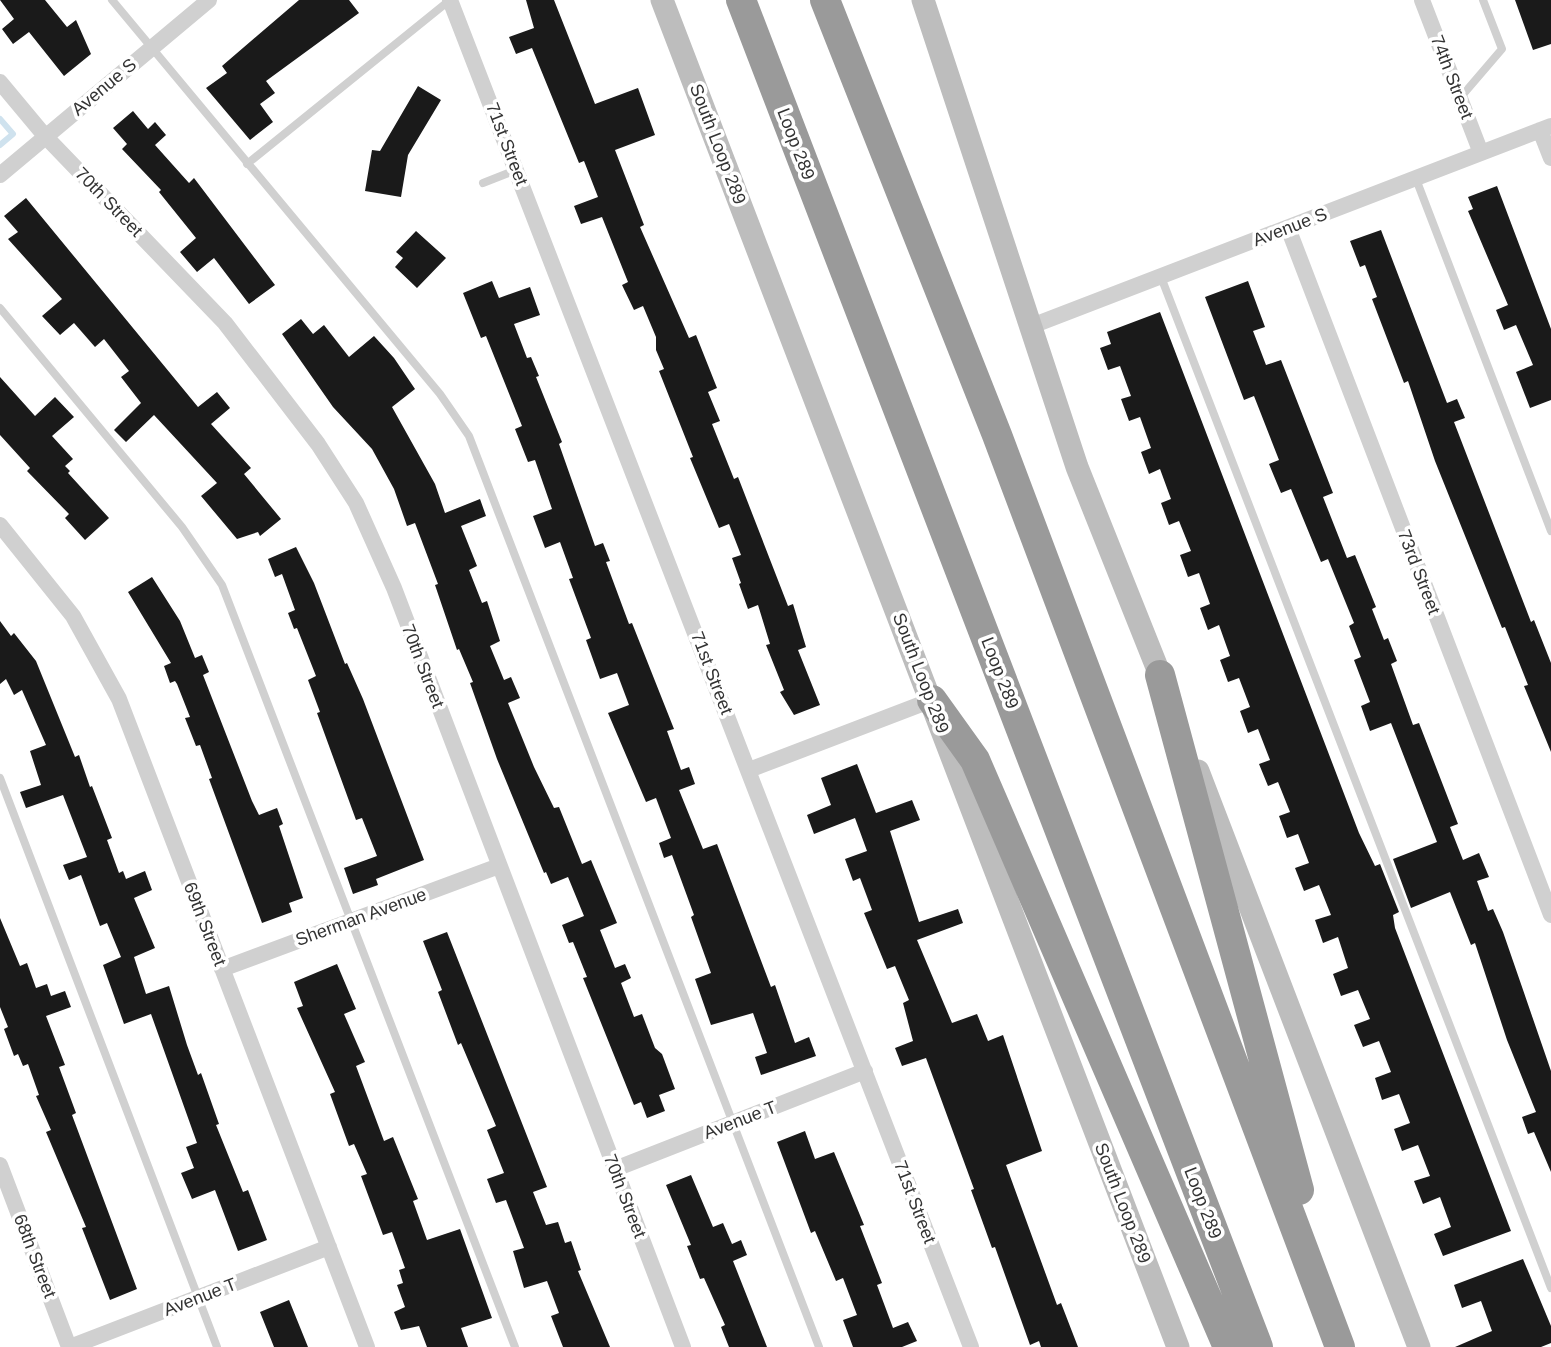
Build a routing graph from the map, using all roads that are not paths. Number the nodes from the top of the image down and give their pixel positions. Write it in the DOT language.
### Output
graph roads {
  1 [pos="112,0"];
  2 [pos="209,0"];
  3 [pos="450,0"];
  4 [pos="662,0"];
  5 [pos="741,0"];
  6 [pos="825,0"];
  7 [pos="923,0"];
  8 [pos="1422,0"];
  9 [pos="1483,0"];
  10 [pos="152,47"];
  11 [pos="0,82"];
  12 [pos="1460,97"];
  13 [pos="1546,128"];
  14 [pos="45,136"];
  15 [pos="1481,153"];
  16 [pos="1551,158"];
  17 [pos="247,164"];
  18 [pos="517,170"];
  19 [pos="0,175"];
  20 [pos="1416,179"];
  21 [pos="483,183"];
  22 [pos="1288,228"];
  23 [pos="1161,277"];
  24 [pos="0,309"];
  25 [pos="1029,327"];
  26 [pos="0,525"];
  27 [pos="1551,530"];
  28 [pos="1160,675"];
  29 [pos="932,700"];
  30 [pos="749,769"];
  31 [pos="0,778"];
  32 [pos="499,866"];
  33 [pos="1551,915"];
  34 [pos="351,920"];
  35 [pos="222,968"];
  36 [pos="865,1071"];
  37 [pos="733,1123"];
  38 [pos="0,1166"];
  39 [pos="615,1169"];
  40 [pos="329,1247"];
  41 [pos="1551,1288"];
  42 [pos="199,1298"];
  43 [pos="1338,1342"];
  44 [pos="70,1347"];
  45 [pos="217,1347"];
  46 [pos="367,1347"];
  47 [pos="515,1347"];
  48 [pos="683,1347"];
  49 [pos="819,1347"];
  50 [pos="971,1347"];
  51 [pos="1178,1347"];
  52 [pos="1228,1347"];
  53 [pos="1258,1347"];
  54 [pos="1419,1347"];
  1 -- 10 [label="lane"];
  2 -- 10 [label="street, Avenue S"];
  3 -- 17 [label="lane"];
  3 -- 18 [label="street, 71st Street"];
  4 -- 29 [label="main road, South Loop 289"];
  5 -- 53 [label="highway, Loop 289"];
  6 -- 43 [label="highway"];
  7 -- 25 [label="main road"];
  8 -- 12 [label="street, 74th Street"];
  9 -- 12 [label="lane"];
  10 -- 14 [label="street, Avenue S"];
  10 -- 17 [label="lane"];
  11 -- 14 [label="street, 70th Street"];
  12 -- 15 [label="street, 74th Street"];
  13 -- 15 [label="street, Avenue S"];
  13 -- 16 [label="street"];
  14 -- 19 [label="street, Avenue S"];
  14 -- 32 [label="street, 70th Street"];
  15 -- 20 [label="street, Avenue S"];
  17 -- 37 [label="lane"];
  18 -- 21 [label="lane"];
  18 -- 30 [label="street, 71st Street"];
  20 -- 22 [label="street, Avenue S"];
  20 -- 27 [label="lane"];
  22 -- 23 [label="street, Avenue S"];
  22 -- 33 [label="street, 73rd Street"];
  23 -- 25 [label="street, Avenue S"];
  23 -- 41 [label="lane"];
  24 -- 34 [label="lane"];
  25 -- 28 [label="main road"];
  26 -- 35 [label="street, 69th Street"];
  28 -- 43 [label="highway"];
  28 -- 54 [label="main road"];
  29 -- 30 [label="street"];
  29 -- 51 [label="main road, South Loop 289"];
  29 -- 52 [label="highway"];
  30 -- 36 [label="street, 71st Street"];
  31 -- 42 [label="lane"];
  32 -- 34 [label="street, Sherman Avenue"];
  32 -- 39 [label="street, 70th Street"];
  34 -- 35 [label="street, Sherman Avenue"];
  34 -- 47 [label="lane"];
  35 -- 40 [label="street, 69th Street"];
  36 -- 37 [label="street, Avenue T"];
  36 -- 50 [label="street, 71st Street"];
  37 -- 39 [label="street, Avenue T"];
  37 -- 49 [label="lane"];
  38 -- 44 [label="street, 68th Street"];
  39 -- 48 [label="street, 70th Street"];
  40 -- 42 [label="street, Avenue T"];
  40 -- 46 [label="street, 69th Street"];
  42 -- 44 [label="street, Avenue T"];
  42 -- 45 [label="lane"];
}
